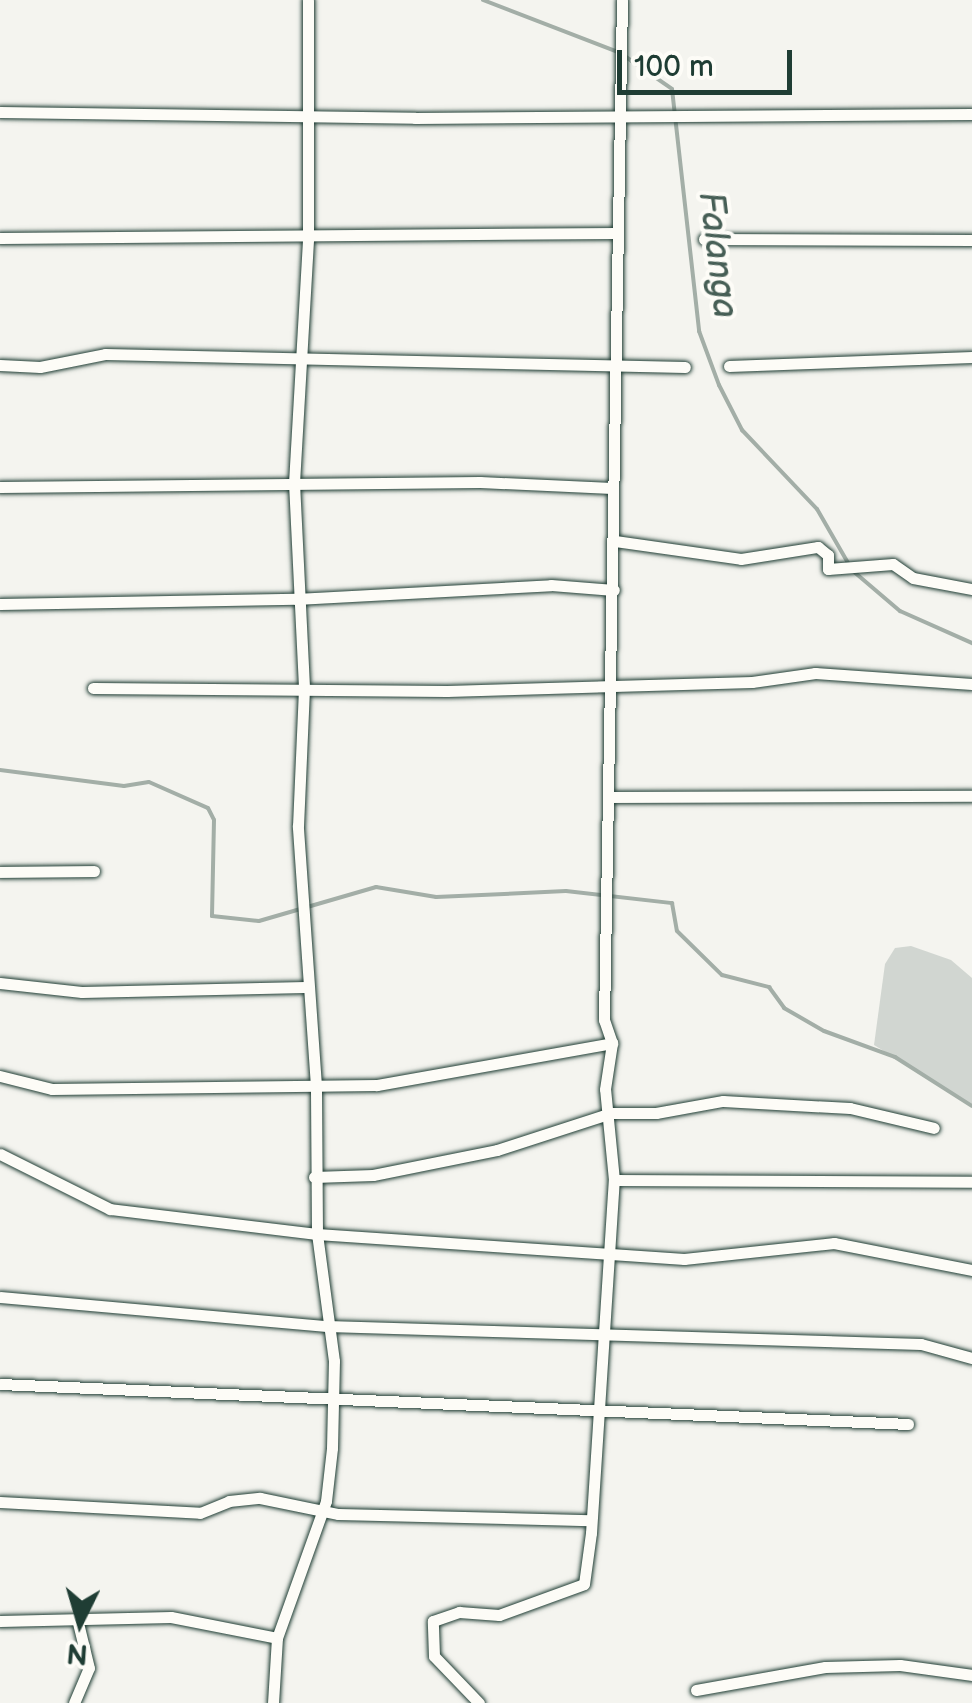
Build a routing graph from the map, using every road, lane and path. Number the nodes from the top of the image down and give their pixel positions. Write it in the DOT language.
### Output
graph roads {
  1 [pos="308,0"];
  2 [pos="622,0"];
  3 [pos="0,112"];
  4 [pos="972,114"];
  5 [pos="616,115"];
  6 [pos="304,117"];
  7 [pos="616,233"];
  8 [pos="0,238"];
  9 [pos="308,239"];
  10 [pos="704,239"];
  11 [pos="972,240"];
  12 [pos="972,357"];
  13 [pos="302,359"];
  14 [pos="616,361"];
  15 [pos="0,366"];
  16 [pos="728,366"];
  17 [pos="685,367"];
  18 [pos="294,483"];
  19 [pos="0,487"];
  20 [pos="612,488"];
  21 [pos="614,541"];
  22 [pos="614,590"];
  23 [pos="972,590"];
  24 [pos="296,599"];
  25 [pos="0,604"];
  26 [pos="614,682"];
  27 [pos="972,684"];
  28 [pos="304,687"];
  29 [pos="94,688"];
  30 [pos="972,796"];
  31 [pos="613,797"];
  32 [pos="0,872"];
  33 [pos="94,872"];
  34 [pos="0,983"];
  35 [pos="305,987"];
  36 [pos="612,1043"];
  37 [pos="0,1076"];
  38 [pos="316,1086"];
  39 [pos="610,1113"];
  40 [pos="934,1128"];
  41 [pos="0,1154"];
  42 [pos="314,1176"];
  43 [pos="614,1180"];
  44 [pos="972,1182"];
  45 [pos="317,1234"];
  46 [pos="606,1253"];
  47 [pos="972,1270"];
  48 [pos="0,1297"];
  49 [pos="327,1326"];
  50 [pos="604,1334"];
  51 [pos="972,1358"];
  52 [pos="0,1384"];
  53 [pos="331,1395"];
  54 [pos="596,1414"];
  55 [pos="908,1424"];
  56 [pos="0,1502"];
  57 [pos="324,1506"];
  58 [pos="590,1520"];
  59 [pos="0,1621"];
  60 [pos="78,1623"];
  61 [pos="277,1638"];
  62 [pos="972,1675"];
  63 [pos="696,1690"];
  64 [pos="74,1703"];
  65 [pos="273,1703"];
  66 [pos="479,1703"];
  1 -- 6 [label="street"];
  2 -- 5 [label="street"];
  3 -- 6 [label="street"];
  4 -- 5 [label="street"];
  5 -- 6 [label="street"];
  5 -- 7 [label="street"];
  6 -- 9 [label="street"];
  7 -- 9 [label="street"];
  7 -- 14 [label="street"];
  8 -- 9 [label="street"];
  9 -- 13 [label="street"];
  10 -- 11 [label="street"];
  12 -- 16 [label="street"];
  13 -- 14 [label="street"];
  13 -- 15 [label="street"];
  13 -- 18 [label="street"];
  14 -- 17 [label="street"];
  14 -- 20 [label="street"];
  18 -- 19 [label="street"];
  18 -- 20 [label="street"];
  18 -- 24 [label="street"];
  20 -- 21 [label="street"];
  21 -- 22 [label="street"];
  21 -- 23 [label="street"];
  22 -- 24 [label="street"];
  22 -- 26 [label="street"];
  24 -- 25 [label="street"];
  24 -- 28 [label="street"];
  26 -- 27 [label="street"];
  26 -- 28 [label="street"];
  26 -- 31 [label="street"];
  28 -- 29 [label="street"];
  28 -- 35 [label="street"];
  30 -- 31 [label="street"];
  31 -- 36 [label="street"];
  32 -- 33 [label="street"];
  34 -- 35 [label="street"];
  35 -- 38 [label="street"];
  36 -- 38 [label="street"];
  36 -- 39 [label="street"];
  37 -- 38 [label="street"];
  38 -- 42 [label="street"];
  39 -- 40 [label="street"];
  39 -- 42 [label="street"];
  39 -- 43 [label="street"];
  41 -- 45 [label="street"];
  42 -- 45 [label="street"];
  43 -- 44 [label="street"];
  43 -- 46 [label="street"];
  45 -- 46 [label="street"];
  45 -- 49 [label="street"];
  46 -- 47 [label="street"];
  46 -- 50 [label="street"];
  48 -- 49 [label="street"];
  49 -- 50 [label="street"];
  49 -- 53 [label="street"];
  50 -- 51 [label="street"];
  50 -- 54 [label="street"];
  52 -- 53 [label="street"];
  53 -- 54 [label="street"];
  53 -- 57 [label="street"];
  54 -- 55 [label="street"];
  54 -- 58 [label="street"];
  56 -- 57 [label="street"];
  57 -- 58 [label="street"];
  57 -- 61 [label="street"];
  58 -- 66 [label="street"];
  59 -- 60 [label="street"];
  60 -- 61 [label="street"];
  60 -- 64 [label="street"];
  61 -- 65 [label="street"];
  62 -- 63 [label="street"];
}
